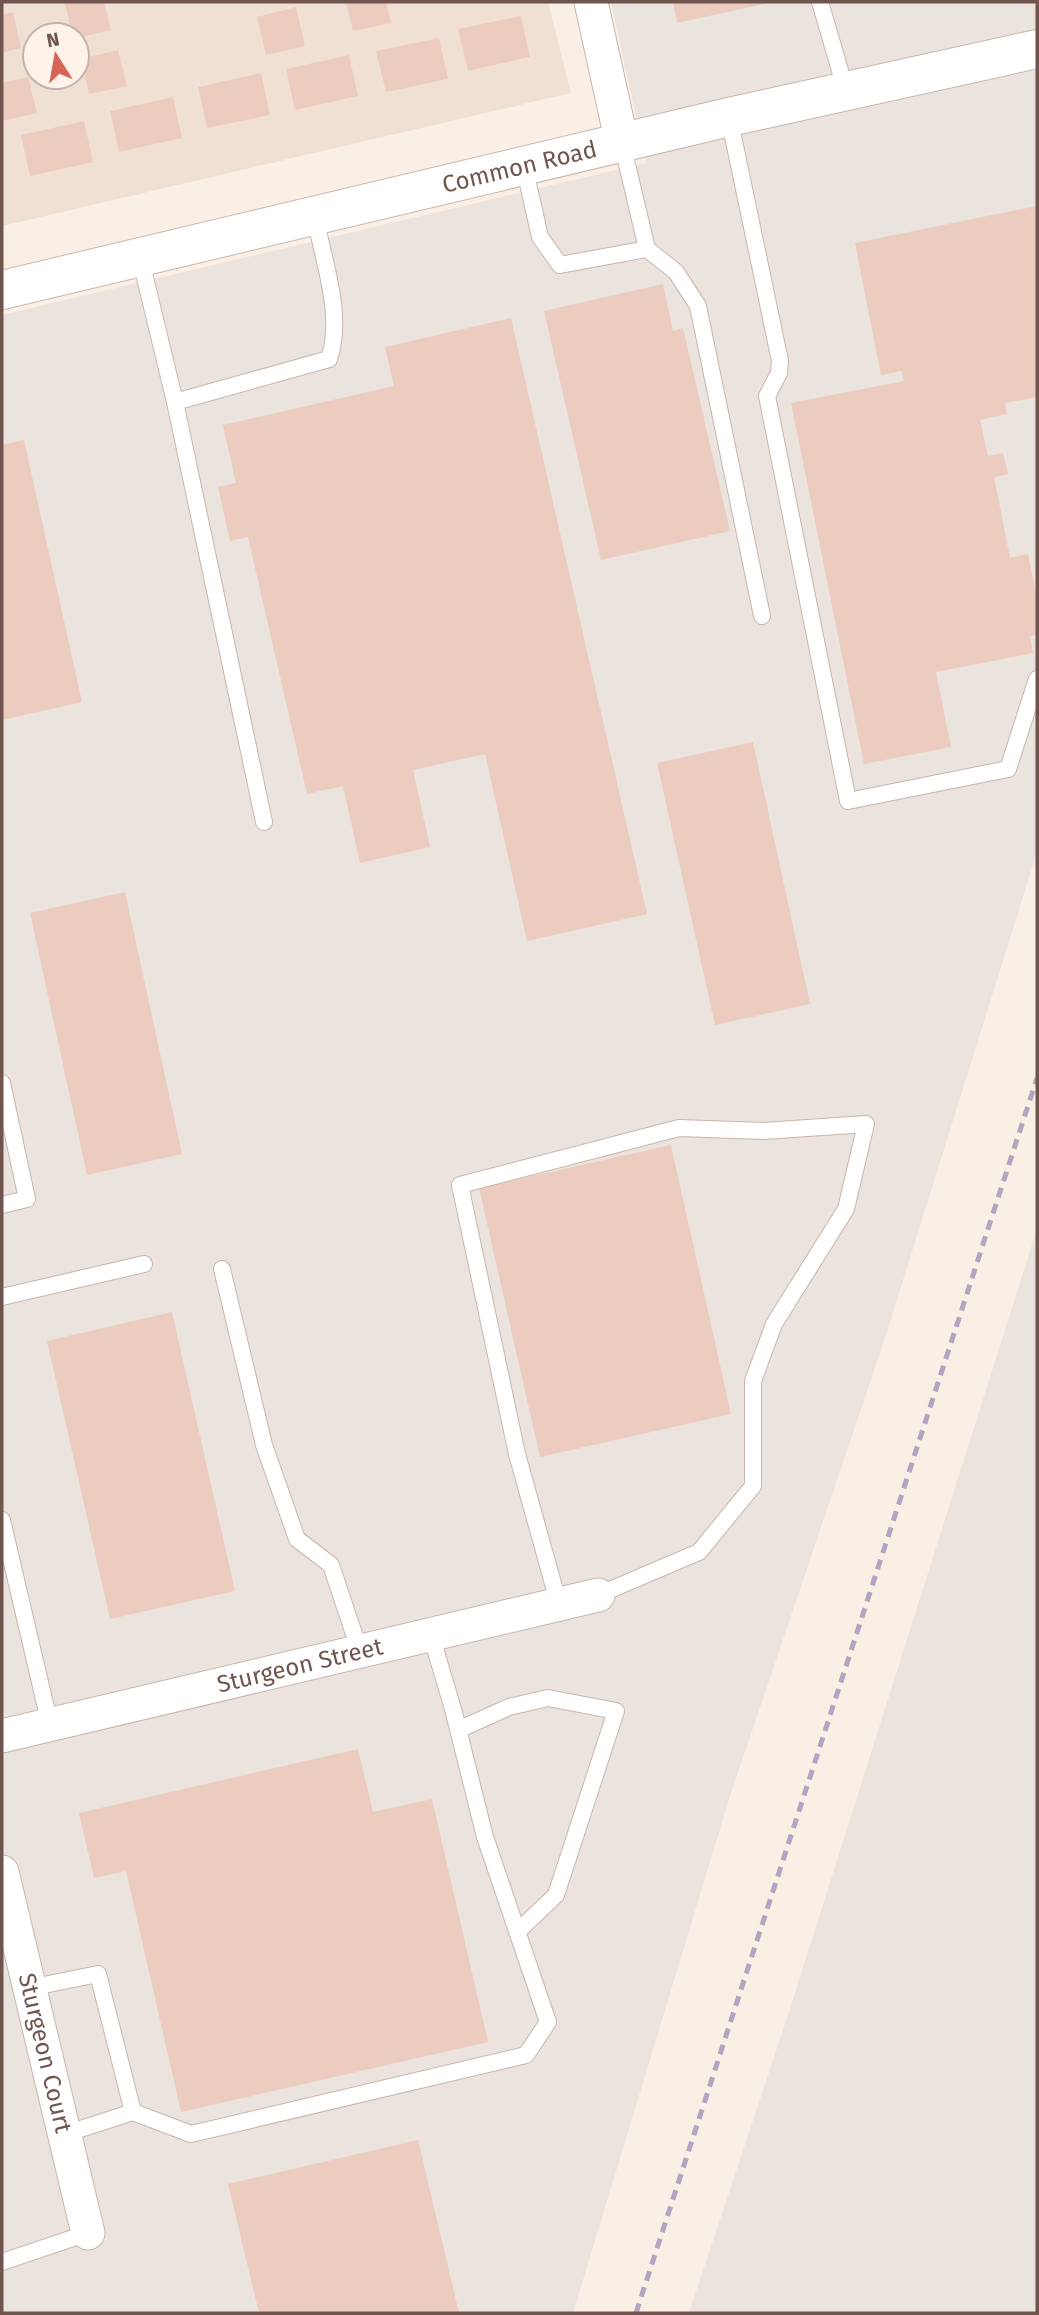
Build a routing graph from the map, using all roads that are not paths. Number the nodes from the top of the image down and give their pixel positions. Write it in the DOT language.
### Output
graph roads {
  1 [pos="591,2"];
  2 [pos="820,2"];
  3 [pos="1037,49"];
  4 [pos="846,92"];
  5 [pos="729,117"];
  6 [pos="622,143"];
  7 [pos="524,166"];
  8 [pos="314,216"];
  9 [pos="647,249"];
  10 [pos="140,257"];
  11 [pos="2,290"];
  12 [pos="175,402"];
  13 [pos="762,616"];
  14 [pos="1037,679"];
  15 [pos="264,822"];
  16 [pos="2,1083"];
  17 [pos="2,1205"];
  18 [pos="144,1264"];
  19 [pos="222,1269"];
  20 [pos="2,1297"];
  21 [pos="2,1520"];
  22 [pos="598,1595"];
  23 [pos="559,1605"];
  24 [pos="431,1635"];
  25 [pos="360,1652"];
  26 [pos="50,1725"];
  27 [pos="458,1730"];
  28 [pos="2,1736"];
  29 [pos="2,1872"];
  30 [pos="517,1932"];
  31 [pos="29,1988"];
  32 [pos="133,2112"];
  33 [pos="65,2134"];
  34 [pos="88,2233"];
  35 [pos="2,2262"];
  1 -- 6 [label="street"];
  2 -- 4 [label="lane"];
  3 -- 4 [label="street, Common Road"];
  4 -- 5 [label="street, Common Road"];
  5 -- 6 [label="street, Common Road"];
  5 -- 14 [label="lane"];
  6 -- 7 [label="street, Common Road"];
  6 -- 9 [label="lane"];
  7 -- 8 [label="street, Common Road"];
  7 -- 9 [label="lane"];
  8 -- 10 [label="street, Common Road"];
  8 -- 12 [label="lane"];
  9 -- 13 [label="lane"];
  10 -- 11 [label="street, Common Road"];
  10 -- 12 [label="lane"];
  12 -- 15 [label="lane"];
  16 -- 17 [label="lane"];
  18 -- 20 [label="lane"];
  19 -- 25 [label="lane"];
  21 -- 26 [label="lane"];
  22 -- 23 [label="street, Sturgeon Street"];
  22 -- 23 [label="lane"];
  23 -- 24 [label="street, Sturgeon Street"];
  24 -- 25 [label="street, Sturgeon Street"];
  24 -- 27 [label="lane"];
  25 -- 26 [label="street, Sturgeon Street"];
  26 -- 28 [label="street, Sturgeon Street"];
  27 -- 30 [label="lane"];
  27 -- 30 [label="lane"];
  29 -- 31 [label="street, Sturgeon Court"];
  30 -- 32 [label="lane"];
  31 -- 32 [label="lane"];
  31 -- 33 [label="street, Sturgeon Court"];
  32 -- 33 [label="lane"];
  33 -- 34 [label="street, Sturgeon Court"];
  34 -- 35 [label="lane"];
}
